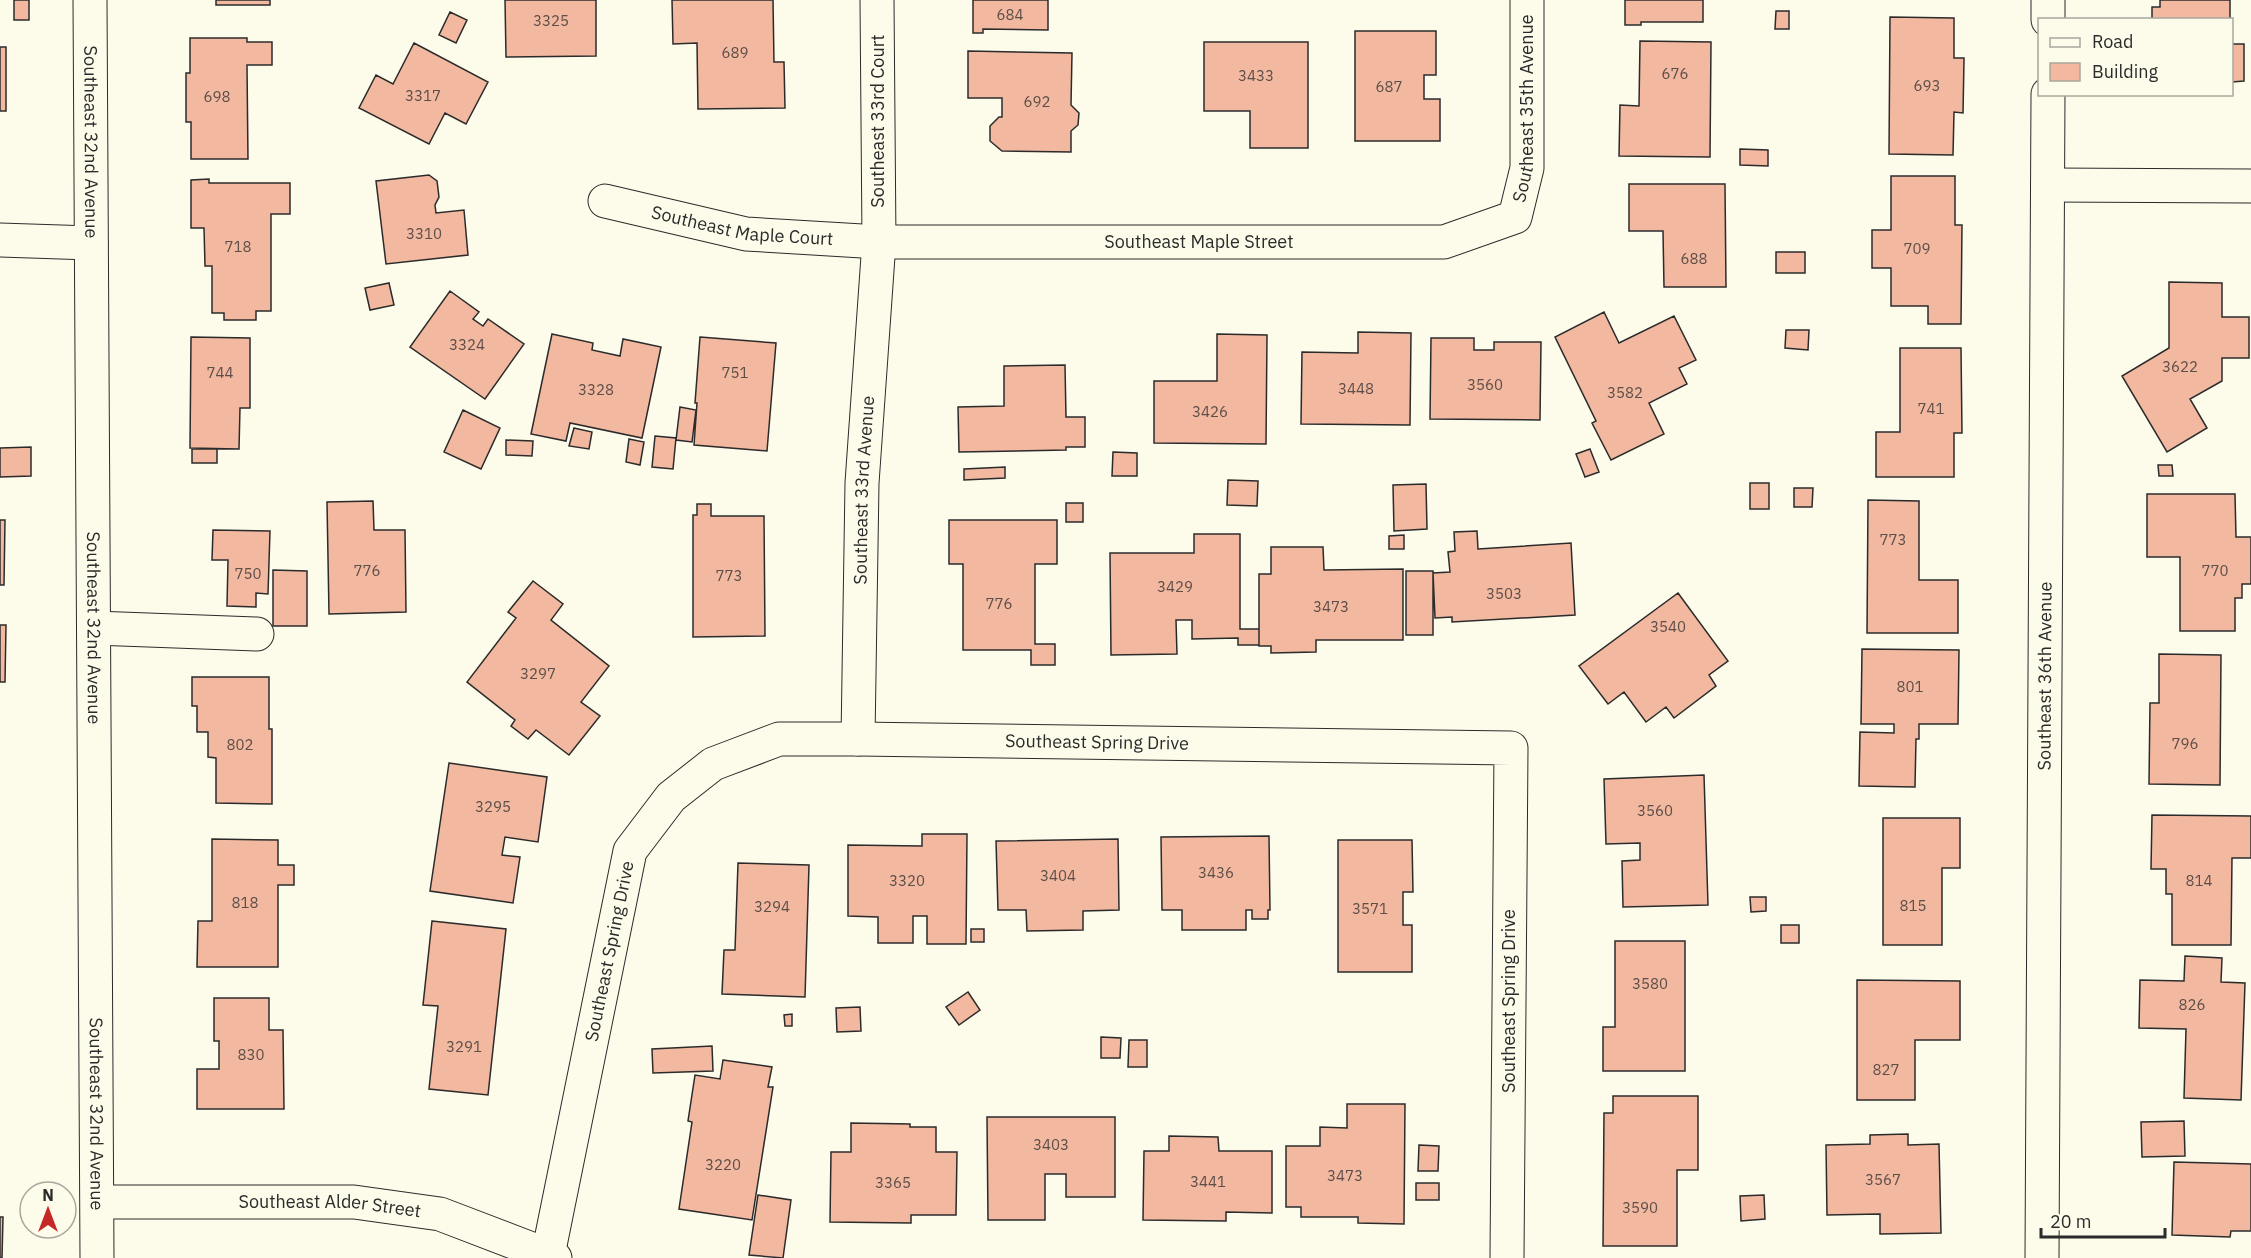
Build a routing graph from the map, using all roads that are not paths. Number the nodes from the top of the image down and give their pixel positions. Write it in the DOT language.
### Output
graph roads {
  1 [pos="90,0"];
  2 [pos="877,0"];
  3 [pos="1527,0"];
  4 [pos="2048,0"];
  5 [pos="2048,18"];
  6 [pos="2048,96"];
  7 [pos="2048,185"];
  8 [pos="2251,186"];
  9 [pos="604,201"];
  10 [pos="1515,217"];
  11 [pos="0,240"];
  12 [pos="879,242"];
  13 [pos="91,243"];
  14 [pos="94,628"];
  15 [pos="257,634"];
  16 [pos="858,740"];
  17 [pos="98,1202"];
  18 [pos="552,1257"];
  19 [pos="97,1258"];
  20 [pos="1507,1258"];
  21 [pos="2042,1258"];
  1 -- 13 [label="street, Southeast 32nd Avenue"];
  2 -- 12 [label="street, Southeast 33rd Court"];
  3 -- 10 [label="street, Southeast 35th Avenue"];
  4 -- 5 [label="street"];
  6 -- 7 [label="street, Southeast 36th Avenue"];
  7 -- 8 [label="street"];
  7 -- 21 [label="street, Southeast 36th Avenue"];
  9 -- 12 [label="street, Southeast Maple Court"];
  10 -- 12 [label="street, Southeast Maple Street"];
  11 -- 13 [label="street"];
  12 -- 16 [label="street, Southeast 33rd Avenue"];
  13 -- 14 [label="street, Southeast 32nd Avenue"];
  14 -- 15 [label="street"];
  14 -- 17 [label="street, Southeast 32nd Avenue"];
  16 -- 18 [label="street, Southeast Spring Drive"];
  16 -- 20 [label="street, Southeast Spring Drive"];
  17 -- 18 [label="street, Southeast Alder Street"];
  17 -- 19 [label="street, Southeast 32nd Avenue"];
}
